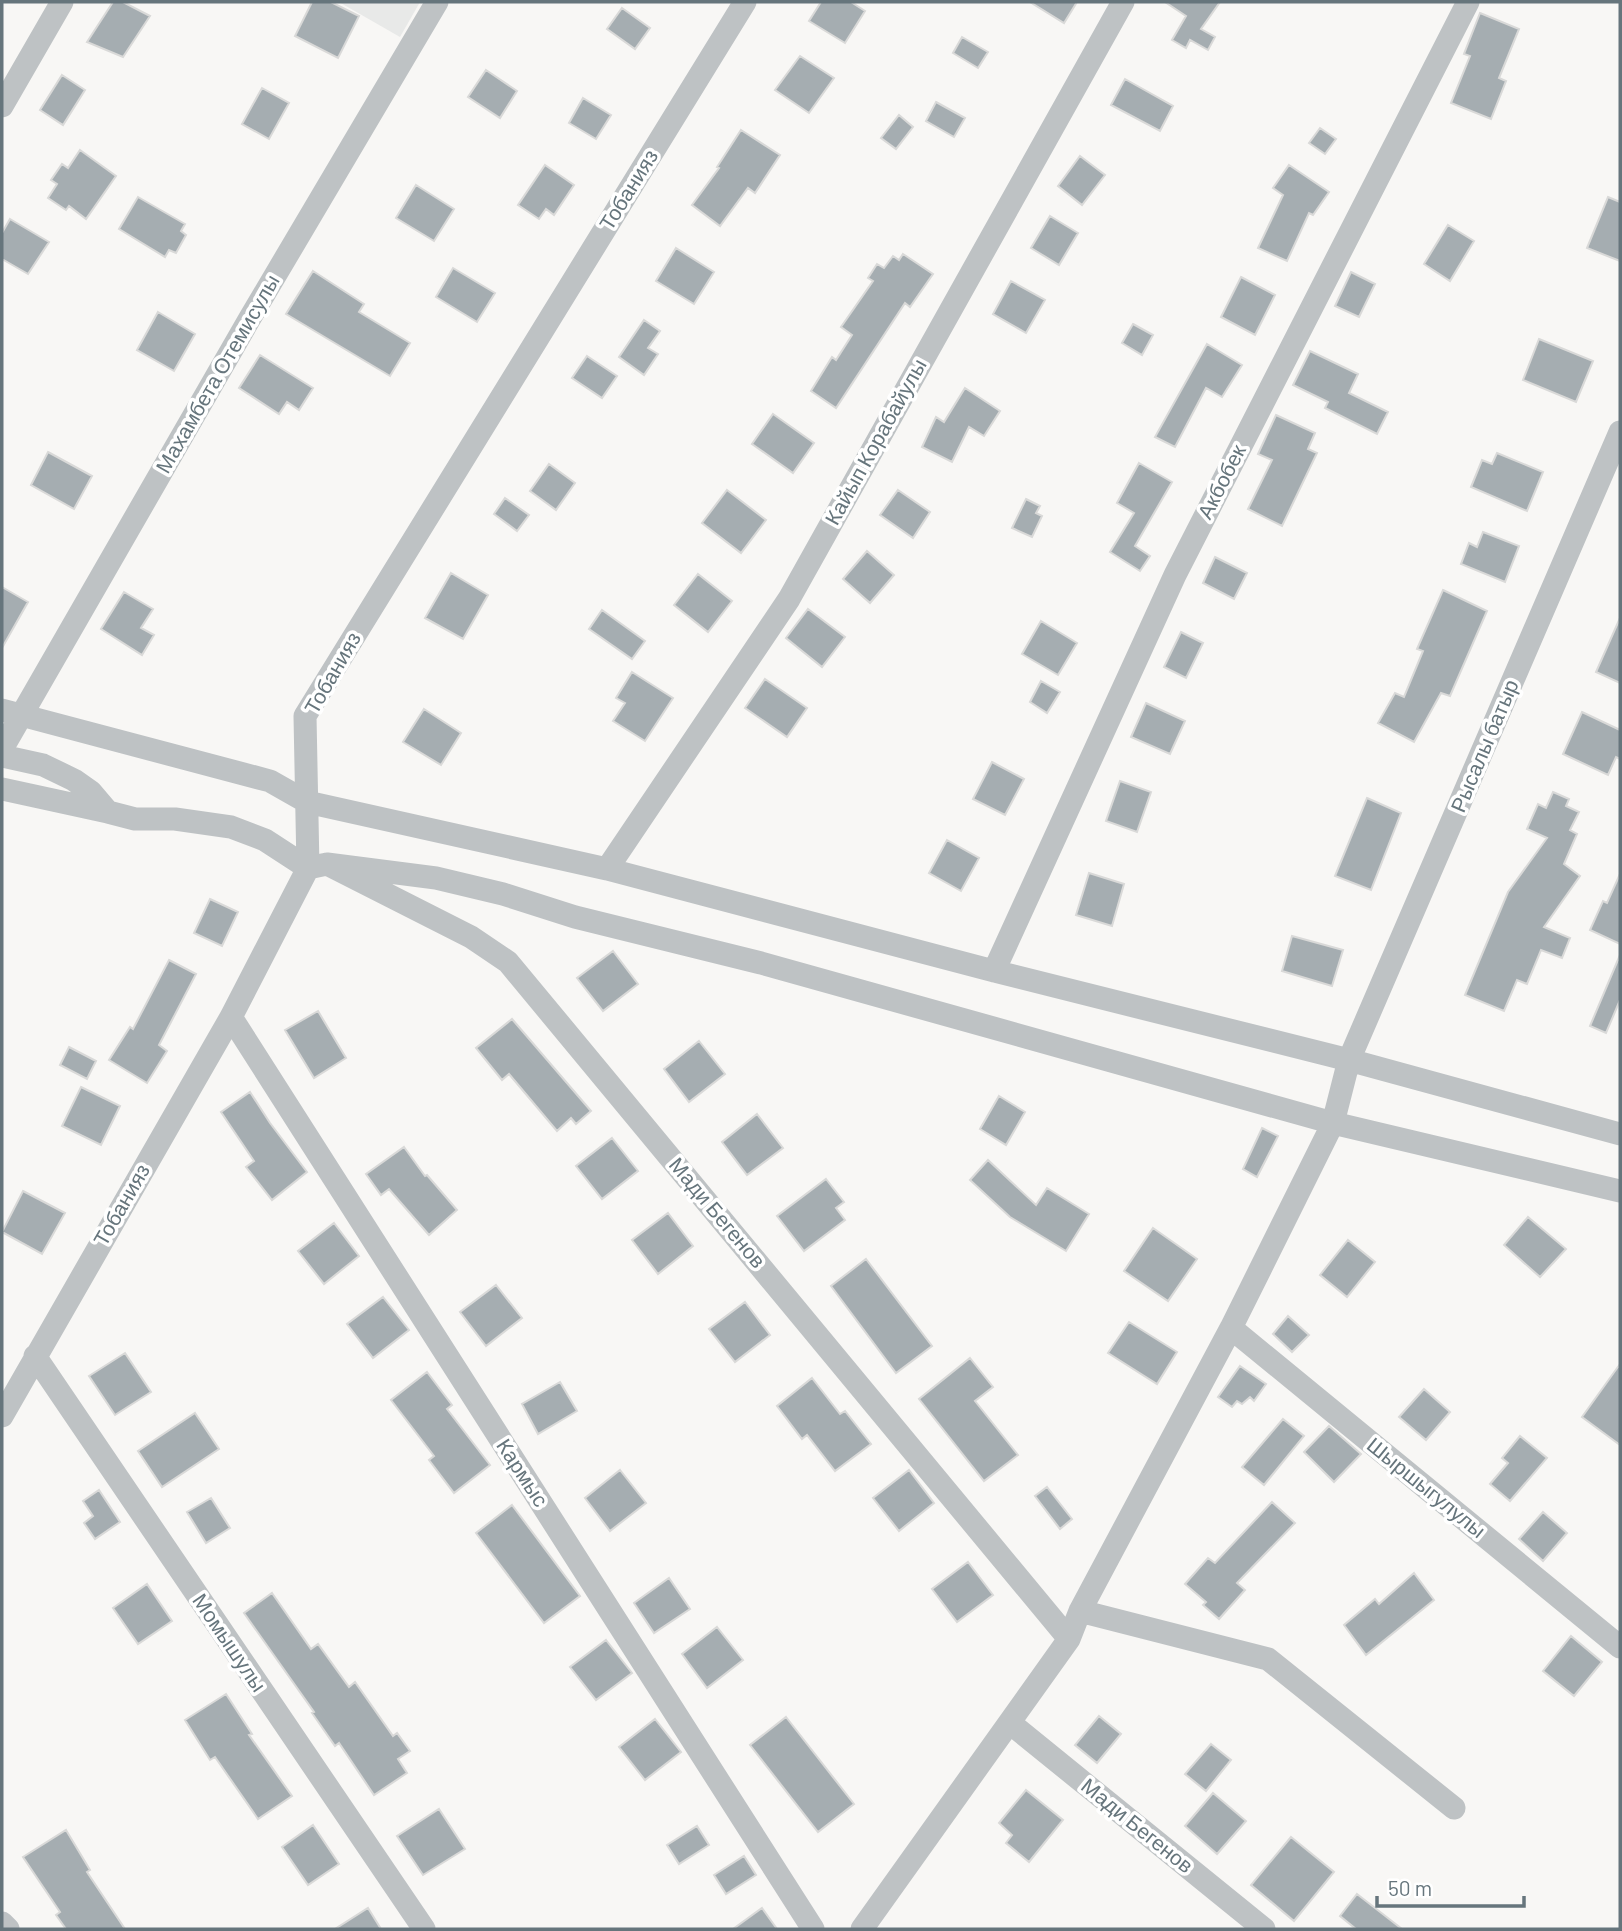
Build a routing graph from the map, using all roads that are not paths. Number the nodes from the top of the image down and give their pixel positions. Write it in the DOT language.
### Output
graph roads {
  1 [pos="62,2"];
  2 [pos="437,2"];
  3 [pos="746,2"];
  4 [pos="1123,2"];
  5 [pos="1468,2"];
  6 [pos="2,106"];
  7 [pos="1620,432"];
  8 [pos="11,713"];
  9 [pos="2,749"];
  10 [pos="2,755"];
  11 [pos="2,789"];
  12 [pos="307,803"];
  13 [pos="107,812"];
  14 [pos="317,866"];
  15 [pos="607,869"];
  16 [pos="995,971"];
  17 [pos="232,1017"];
  18 [pos="1349,1060"];
  19 [pos="1333,1124"];
  20 [pos="1620,1134"];
  21 [pos="1615,1193"];
  22 [pos="1231,1328"];
  23 [pos="35,1356"];
  24 [pos="2,1416"];
  25 [pos="1080,1611"];
  26 [pos="1069,1639"];
  27 [pos="1620,1647"];
  28 [pos="1010,1723"];
  29 [pos="1454,1808"];
  30 [pos="2,1923"];
  31 [pos="8,1929"];
  32 [pos="424,1929"];
  33 [pos="813,1929"];
  34 [pos="862,1929"];
  35 [pos="1264,1929"];
  1 -- 6 [label="street"];
  2 -- 8 [label="street, Махамбета Отемисулы"];
  3 -- 12 [label="street, Тобанияз"];
  4 -- 15 [label="street, Кайып Корабайулы"];
  5 -- 16 [label="street, Акбобек"];
  7 -- 18 [label="street, Рысалы батыр"];
  8 -- 9 [label="street, Махамбета Отемисулы"];
  8 -- 12 [label="street"];
  10 -- 13 [label="street"];
  11 -- 13 [label="street, Мади Бегенов"];
  12 -- 14 [label="street, Тобанияз"];
  12 -- 15 [label="street"];
  13 -- 14 [label="street, Мади Бегенов"];
  14 -- 17 [label="street, Тобанияз"];
  14 -- 19 [label="street"];
  14 -- 26 [label="street, Мади Бегенов"];
  15 -- 16 [label="street"];
  16 -- 18 [label="street"];
  17 -- 23 [label="street, Тобанияз"];
  17 -- 33 [label="street, Кармыс"];
  18 -- 19 [label="street, Рысалы батыр"];
  18 -- 20 [label="street"];
  19 -- 21 [label="street"];
  19 -- 22 [label="street, Рысалы батыр"];
  22 -- 25 [label="street, Рысалы батыр"];
  22 -- 27 [label="street, Шыршыгулулы"];
  23 -- 24 [label="street, Тобанияз"];
  23 -- 32 [label="street, Момышулы"];
  25 -- 26 [label="street, Рысалы батыр"];
  25 -- 29 [label="street"];
  26 -- 28 [label="street, Рысалы батыр"];
  28 -- 34 [label="street, Рысалы батыр"];
  28 -- 35 [label="street, Мади Бегенов"];
  30 -- 31 [label="street"];
}
